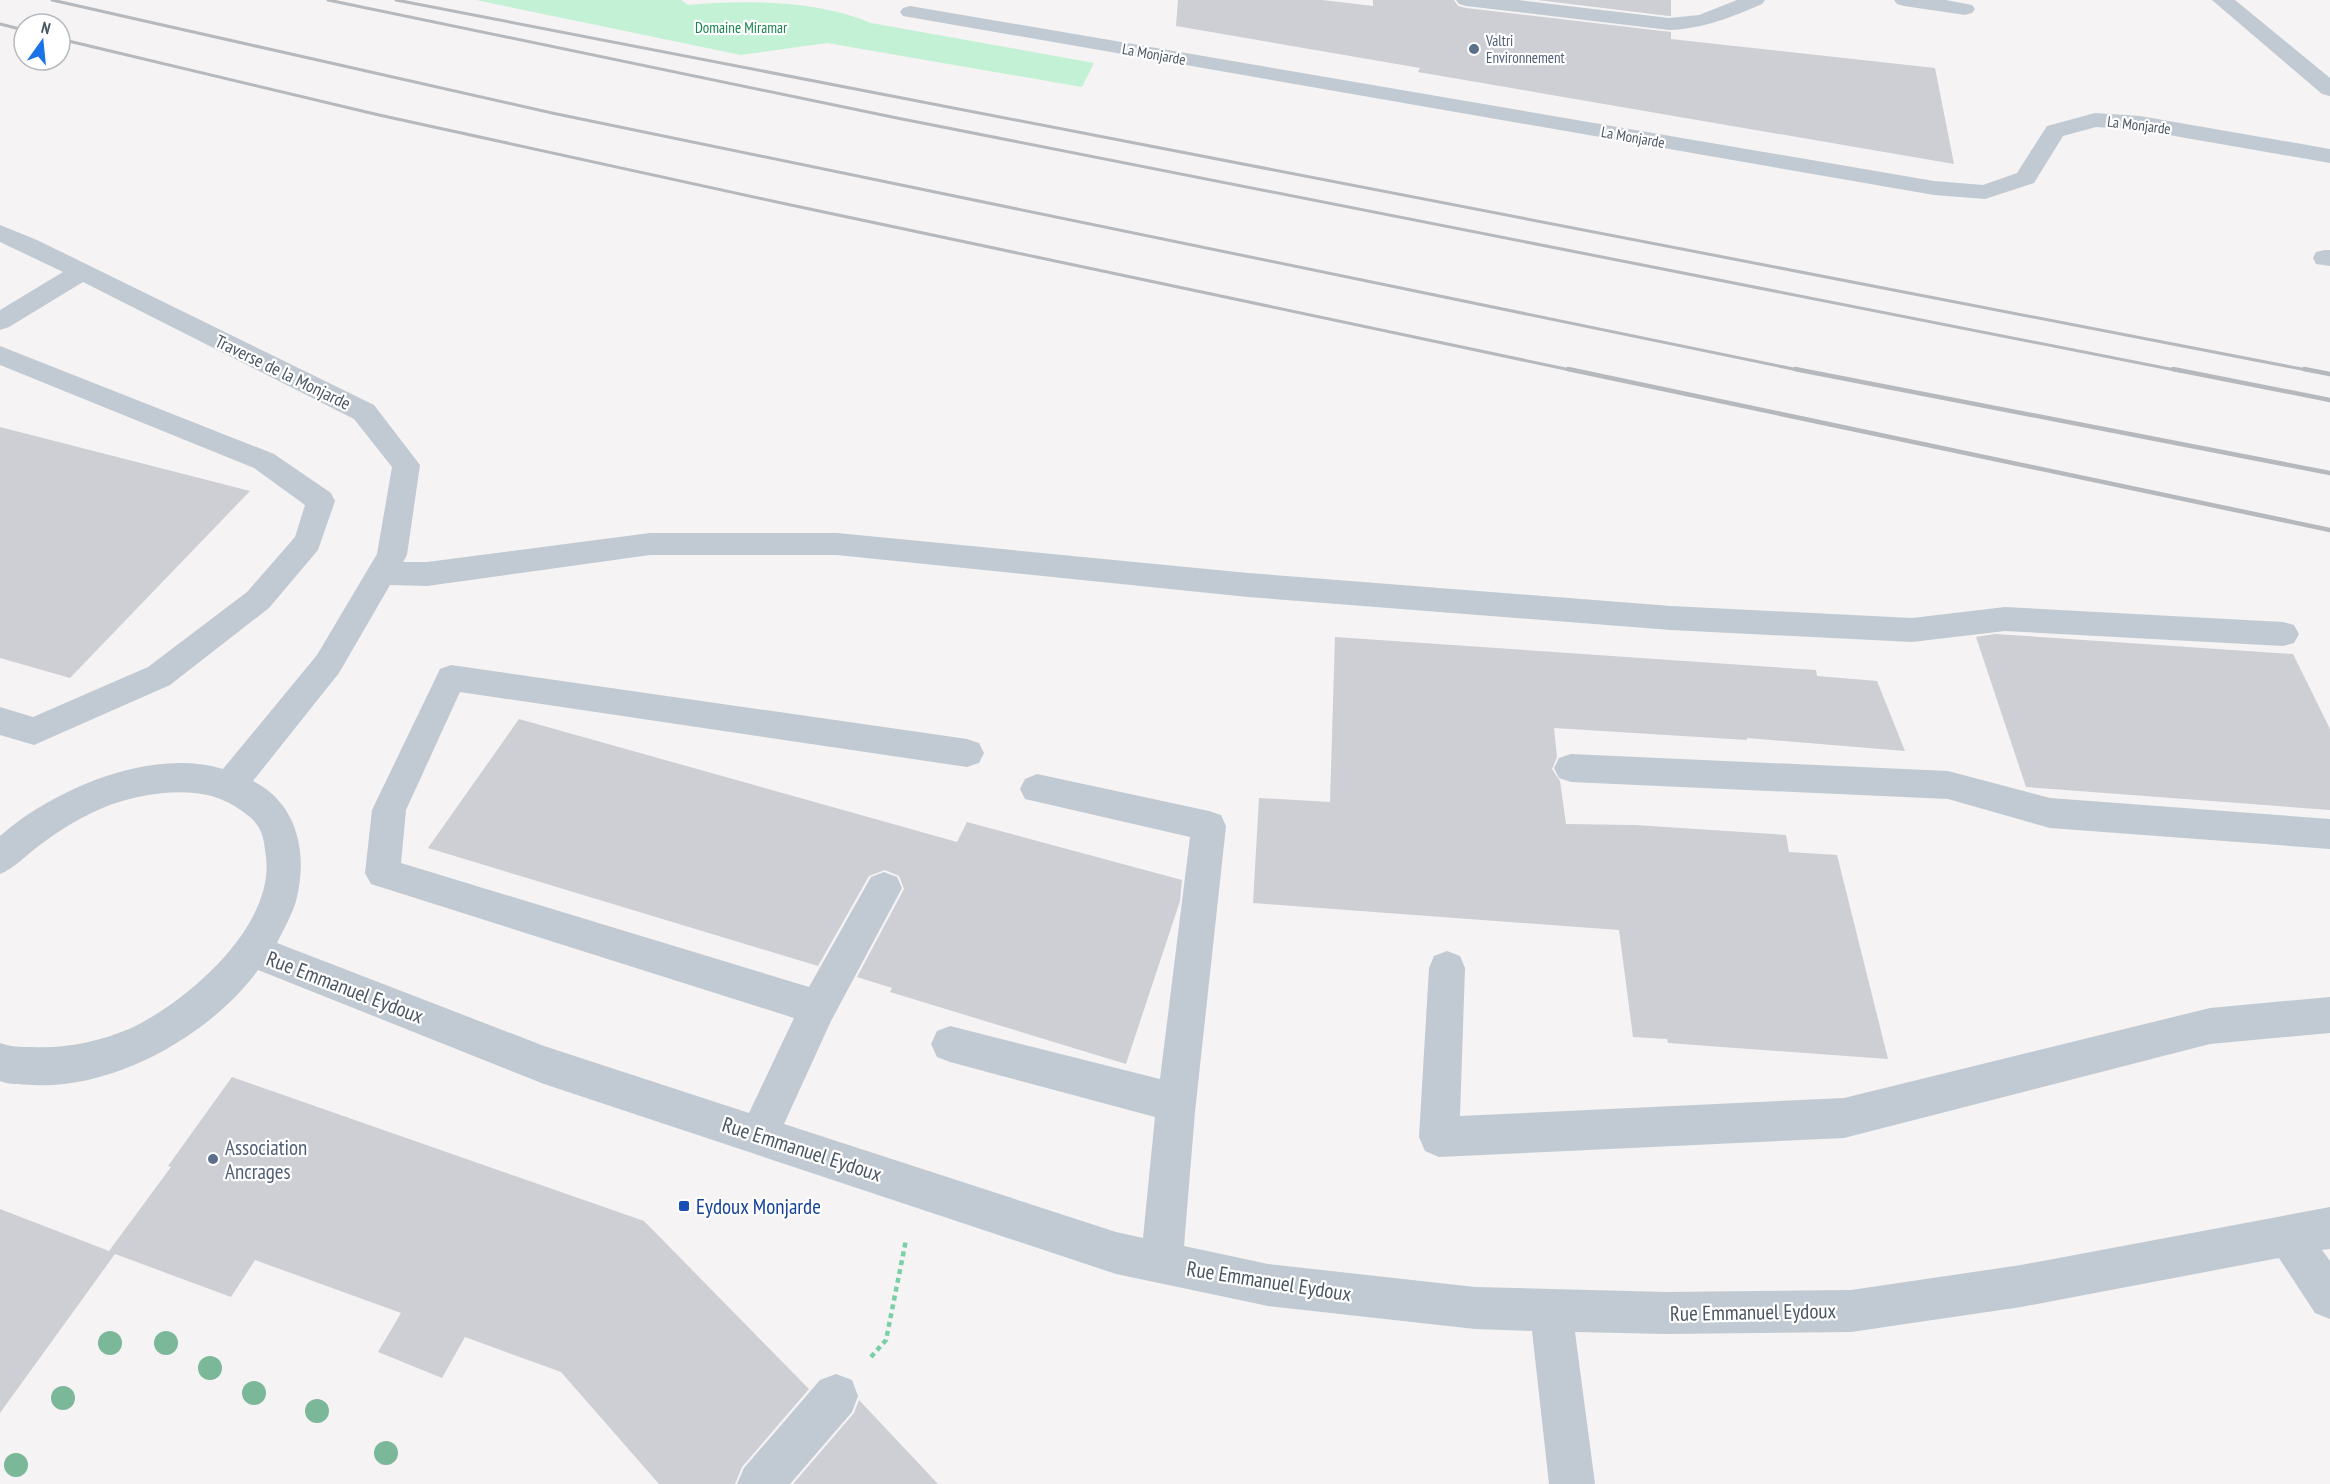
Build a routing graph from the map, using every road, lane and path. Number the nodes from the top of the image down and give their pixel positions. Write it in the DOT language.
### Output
graph roads {
  1 [pos="1466,0"];
  2 [pos="1755,0"];
  3 [pos="1904,0"];
  4 [pos="2222,0"];
  5 [pos="1965,9"];
  6 [pos="910,12"];
  7 [pos="2330,89"];
  8 [pos="2330,156"];
  9 [pos="0,233"];
  10 [pos="82,272"];
  11 [pos="6,311"];
  12 [pos="0,355"];
  13 [pos="382,573"];
  14 [pos="2283,634"];
  15 [pos="0,721"];
  16 [pos="967,753"];
  17 [pos="1571,768"];
  18 [pos="230,785"];
  19 [pos="1037,789"];
  20 [pos="2330,834"];
  21 [pos="0,858"];
  22 [pos="884,888"];
  23 [pos="253,951"];
  24 [pos="1447,968"];
  25 [pos="818,1008"];
  26 [pos="2330,1015"];
  27 [pos="950,1044"];
  28 [pos="2,1067"];
  29 [pos="1176,1103"];
  30 [pos="759,1135"];
  31 [pos="917,1187"];
  32 [pos="2330,1228"];
  33 [pos="2288,1236"];
  34 [pos="1162,1263"];
  35 [pos="2330,1298"];
  36 [pos="1551,1311"];
  37 [pos="886,1340"];
  38 [pos="836,1396"];
  39 [pos="760,1484"];
  40 [pos="1572,1484"];
  1 -- 2 [label="street"];
  3 -- 5 [label="street"];
  4 -- 7 [label="street"];
  6 -- 8 [label="street, La Monjarde"];
  9 -- 10 [label="street, Traverse de la Monjarde"];
  10 -- 11 [label="street"];
  10 -- 13 [label="street, Traverse de la Monjarde"];
  12 -- 15 [label="street"];
  13 -- 14 [label="street"];
  13 -- 18 [label="street, Traverse de la Monjarde"];
  16 -- 25 [label="street"];
  17 -- 20 [label="street"];
  18 -- 21 [label="street"];
  18 -- 23 [label="street"];
  19 -- 29 [label="street"];
  22 -- 25 [label="street"];
  23 -- 28 [label="street"];
  23 -- 30 [label="street, Rue Emmanuel Eydoux"];
  24 -- 26 [label="street"];
  25 -- 30 [label="street"];
  27 -- 29 [label="street"];
  29 -- 34 [label="street"];
  30 -- 31 [label="street, Rue Emmanuel Eydoux"];
  31 -- 34 [label="street, Rue Emmanuel Eydoux"];
  31 -- 37 [label="path"];
  32 -- 33 [label="street, Rue Emmanuel Eydoux"];
  33 -- 35 [label="street"];
  33 -- 36 [label="street, Rue Emmanuel Eydoux"];
  34 -- 36 [label="street, Rue Emmanuel Eydoux"];
  36 -- 40 [label="street"];
  38 -- 39 [label="street"];
}
